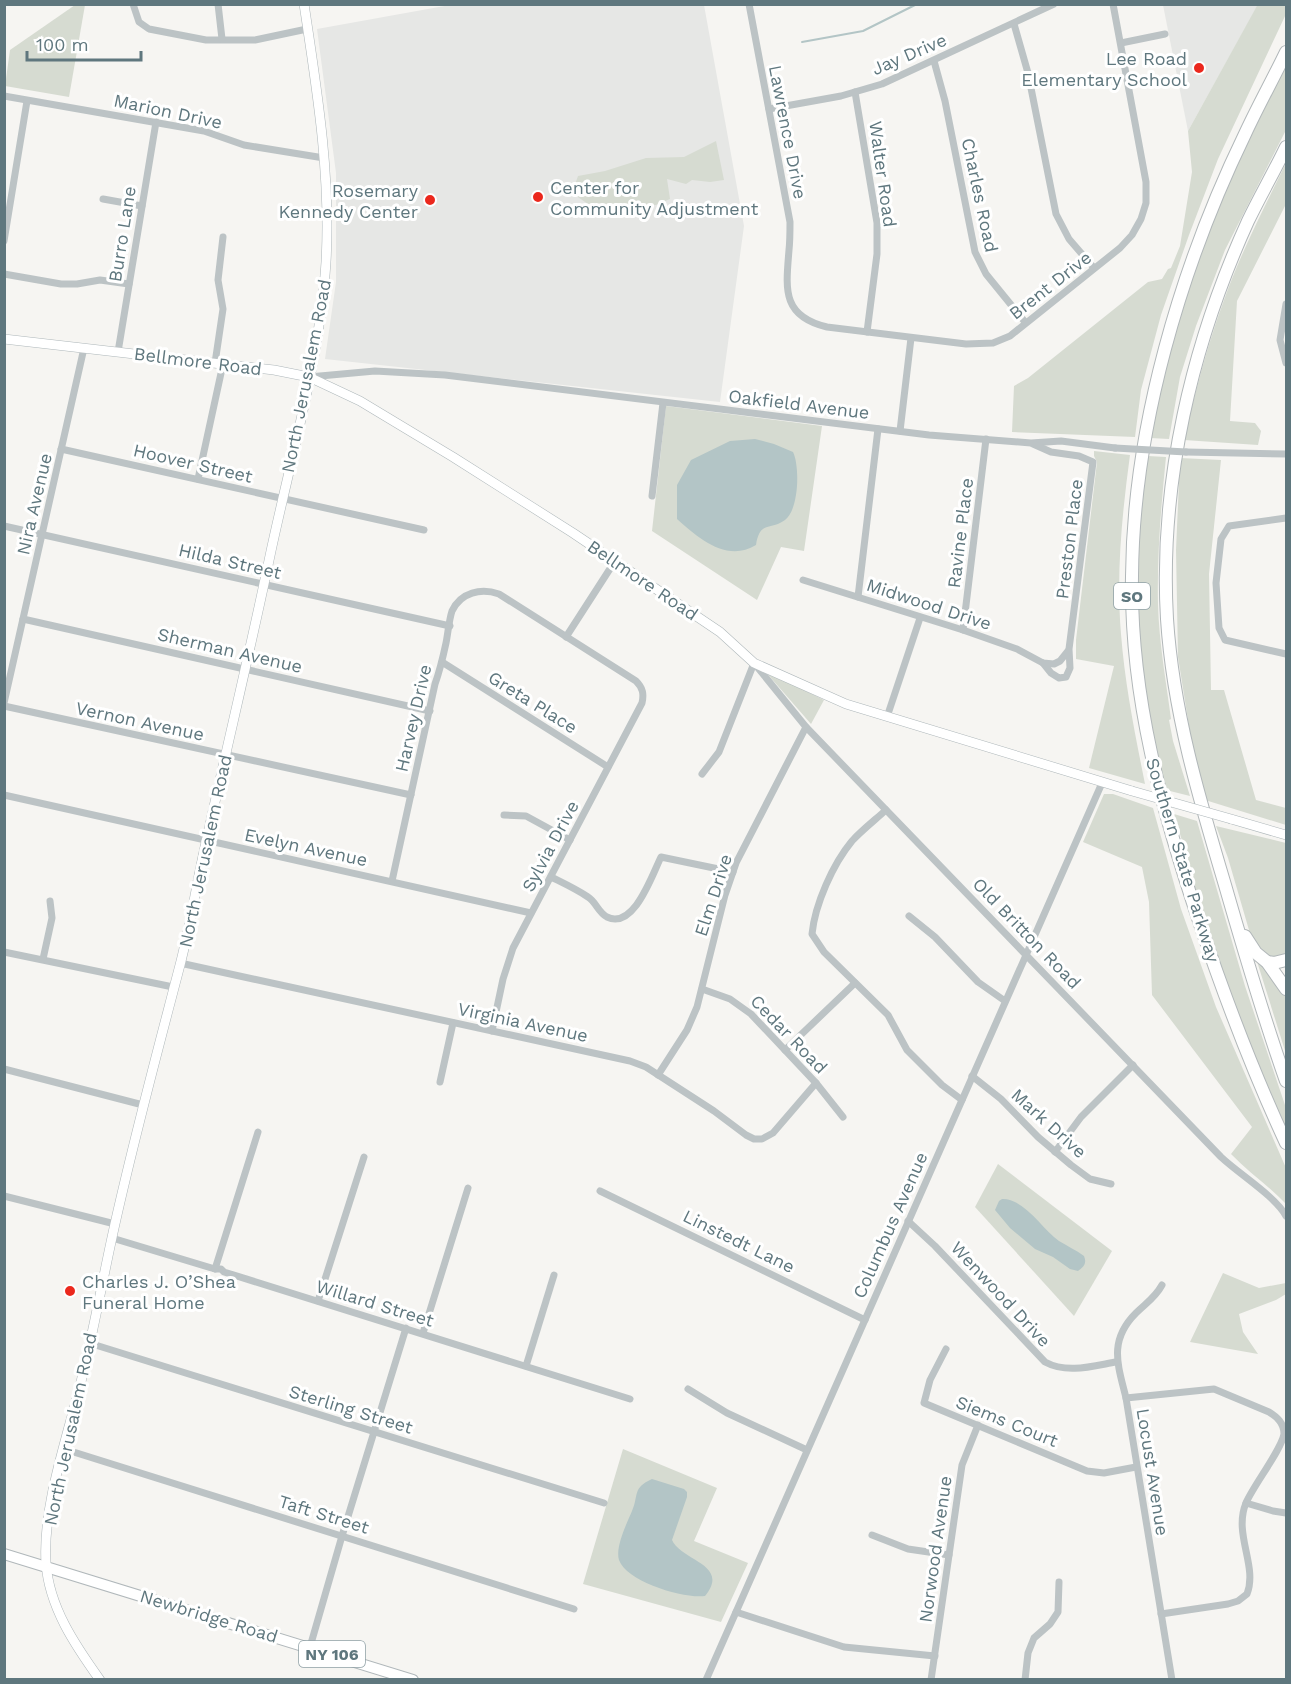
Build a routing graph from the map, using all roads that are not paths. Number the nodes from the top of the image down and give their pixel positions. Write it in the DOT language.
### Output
graph roads {
  1 [pos="133,4"];
  2 [pos="218,4"];
  3 [pos="304,4"];
  4 [pos="749,4"];
  5 [pos="1054,4"];
  6 [pos="1113,4"];
  7 [pos="1014,24"];
  8 [pos="307,29"];
  9 [pos="1165,34"];
  10 [pos="222,39"];
  11 [pos="1121,43"];
  12 [pos="1287,52"];
  13 [pos="934,61"];
  14 [pos="855,92"];
  15 [pos="4,96"];
  16 [pos="27,101"];
  17 [pos="769,109"];
  18 [pos="156,122"];
  19 [pos="1287,147"];
  20 [pos="324,158"];
  21 [pos="4,185"];
  22 [pos="13,187"];
  23 [pos="103,199"];
  24 [pos="142,206"];
  25 [pos="223,237"];
  26 [pos="4,241"];
  27 [pos="788,266"];
  28 [pos="1094,268"];
  29 [pos="4,274"];
  30 [pos="129,284"];
  31 [pos="1287,304"];
  32 [pos="1025,322"];
  33 [pos="867,332"];
  34 [pos="911,338"];
  35 [pos="4,339"];
  36 [pos="84,348"];
  37 [pos="118,352"];
  38 [pos="1287,363"];
  39 [pos="219,364"];
  40 [pos="309,377"];
  41 [pos="663,403"];
  42 [pos="878,429"];
  43 [pos="900,431"];
  44 [pos="986,440"];
  45 [pos="1030,444"];
  46 [pos="62,449"];
  47 [pos="1287,454"];
  48 [pos="198,479"];
  49 [pos="652,496"];
  50 [pos="282,498"];
  51 [pos="1287,518"];
  52 [pos="4,525"];
  53 [pos="423,530"];
  54 [pos="42,534"];
  55 [pos="615,561"];
  56 [pos="802,580"];
  57 [pos="264,584"];
  58 [pos="858,597"];
  59 [pos="920,618"];
  60 [pos="23,619"];
  61 [pos="450,626"];
  62 [pos="963,630"];
  63 [pos="566,637"];
  64 [pos="1069,649"];
  65 [pos="1287,654"];
  66 [pos="442,662"];
  67 [pos="754,663"];
  68 [pos="1043,663"];
  69 [pos="246,669"];
  70 [pos="4,705"];
  71 [pos="429,711"];
  72 [pos="887,717"];
  73 [pos="806,727"];
  74 [pos="226,754"];
  75 [pos="608,767"];
  76 [pos="702,774"];
  77 [pos="1102,783"];
  78 [pos="4,795"];
  79 [pos="411,795"];
  80 [pos="886,810"];
  81 [pos="504,814"];
  82 [pos="1287,835"];
  83 [pos="206,840"];
  84 [pos="570,840"];
  85 [pos="733,872"];
  86 [pos="551,877"];
  87 [pos="392,881"];
  88 [pos="50,901"];
  89 [pos="1233,912"];
  90 [pos="531,913"];
  91 [pos="909,916"];
  92 [pos="4,952"];
  93 [pos="1026,953"];
  94 [pos="44,959"];
  95 [pos="1287,960"];
  96 [pos="1267,962"];
  97 [pos="180,963"];
  98 [pos="855,983"];
  99 [pos="173,987"];
  100 [pos="702,989"];
  101 [pos="1287,989"];
  102 [pos="1005,1001"];
  103 [pos="453,1023"];
  104 [pos="492,1031"];
  105 [pos="785,1050"];
  106 [pos="1133,1065"];
  107 [pos="4,1069"];
  108 [pos="658,1075"];
  109 [pos="972,1076"];
  110 [pos="1287,1081"];
  111 [pos="440,1082"];
  112 [pos="816,1083"];
  113 [pos="962,1100"];
  114 [pos="143,1106"];
  115 [pos="843,1117"];
  116 [pos="258,1132"];
  117 [pos="1287,1143"];
  118 [pos="1055,1152"];
  119 [pos="364,1157"];
  120 [pos="1111,1184"];
  121 [pos="468,1188"];
  122 [pos="600,1191"];
  123 [pos="4,1196"];
  124 [pos="1287,1216"];
  125 [pos="908,1221"];
  126 [pos="115,1224"];
  127 [pos="112,1238"];
  128 [pos="215,1269"];
  129 [pos="554,1275"];
  130 [pos="1162,1285"];
  131 [pos="318,1301"];
  132 [pos="864,1320"];
  133 [pos="406,1328"];
  134 [pos="423,1333"];
  135 [pos="89,1344"];
  136 [pos="946,1349"];
  137 [pos="1116,1362"];
  138 [pos="526,1366"];
  139 [pos="688,1389"];
  140 [pos="1126,1398"];
  141 [pos="630,1399"];
  142 [pos="978,1425"];
  143 [pos="374,1432"];
  144 [pos="64,1449"];
  145 [pos="807,1450"];
  146 [pos="1136,1467"];
  147 [pos="604,1503"];
  148 [pos="1246,1503"];
  149 [pos="1287,1513"];
  150 [pos="872,1535"];
  151 [pos="342,1536"];
  152 [pos="4,1554"];
  153 [pos="949,1555"];
  154 [pos="46,1566"];
  155 [pos="1059,1582"];
  156 [pos="574,1609"];
  157 [pos="736,1612"];
  158 [pos="1161,1614"];
  159 [pos="310,1647"];
  160 [pos="935,1656"];
  161 [pos="100,1680"];
  162 [pos="413,1680"];
  163 [pos="706,1680"];
  164 [pos="931,1680"];
  165 [pos="1025,1680"];
  166 [pos="1172,1680"];
  1 -- 10 [label="street"];
  2 -- 10 [label="street"];
  3 -- 8 [label="main road, North Jerusalem Road"];
  4 -- 17 [label="street, Lawrence Drive"];
  5 -- 7 [label="street, Jay Drive"];
  6 -- 11 [label="street, Brent Drive"];
  7 -- 13 [label="street, Jay Drive"];
  7 -- 28 [label="street"];
  8 -- 10 [label="street"];
  8 -- 20 [label="main road, North Jerusalem Road"];
  9 -- 11 [label="street"];
  11 -- 28 [label="street, Brent Drive"];
  12 -- 117 [label="highway, Southern State Parkway / SO"];
  13 -- 14 [label="street, Jay Drive"];
  13 -- 32 [label="street, Charles Road"];
  14 -- 17 [label="street, Jay Drive"];
  14 -- 33 [label="street, Walter Road"];
  15 -- 16 [label="street, Marion Drive"];
  16 -- 18 [label="street, Marion Drive"];
  16 -- 22 [label="street"];
  17 -- 27 [label="street, Lawrence Drive"];
  18 -- 20 [label="street, Marion Drive"];
  18 -- 24 [label="street, Burro Lane"];
  19 -- 89 [label="highway, Southern State Parkway / SO"];
  20 -- 40 [label="main road, North Jerusalem Road"];
  21 -- 22 [label="street"];
  22 -- 26 [label="street"];
  23 -- 24 [label="street"];
  24 -- 30 [label="street, Burro Lane"];
  25 -- 39 [label="street"];
  27 -- 33 [label="street, Brent Drive"];
  28 -- 32 [label="street, Brent Drive"];
  29 -- 30 [label="street"];
  30 -- 37 [label="street, Burro Lane"];
  31 -- 38 [label="street"];
  32 -- 34 [label="street, Brent Drive"];
  33 -- 34 [label="street, Brent Drive"];
  34 -- 43 [label="street"];
  35 -- 36 [label="main road, Bellmore Road"];
  36 -- 37 [label="main road, Bellmore Road"];
  36 -- 46 [label="street, Nira Avenue"];
  37 -- 39 [label="main road, Bellmore Road"];
  39 -- 40 [label="main road, Bellmore Road"];
  39 -- 48 [label="street"];
  40 -- 41 [label="street, Oakfield Avenue"];
  40 -- 50 [label="main road, North Jerusalem Road"];
  40 -- 55 [label="main road, Bellmore Road"];
  41 -- 42 [label="street, Oakfield Avenue"];
  41 -- 49 [label="street"];
  42 -- 43 [label="street, Oakfield Avenue"];
  42 -- 58 [label="street"];
  43 -- 44 [label="street, Oakfield Avenue"];
  44 -- 45 [label="street, Oakfield Avenue"];
  44 -- 62 [label="street, Ravine Place"];
  45 -- 47 [label="street, Oakfield Avenue, bridge"];
  45 -- 64 [label="street, Preston Place"];
  46 -- 48 [label="street, Hoover Street"];
  46 -- 54 [label="street, Nira Avenue"];
  48 -- 50 [label="street, Hoover Street"];
  50 -- 53 [label="street, Hoover Street"];
  50 -- 57 [label="main road, North Jerusalem Road"];
  51 -- 65 [label="street"];
  52 -- 54 [label="street, Hilda Street"];
  54 -- 57 [label="street, Hilda Street"];
  54 -- 60 [label="street, Nira Avenue"];
  55 -- 63 [label="street"];
  55 -- 67 [label="main road, Bellmore Road"];
  56 -- 58 [label="street, Midwood Drive"];
  57 -- 61 [label="street, Hilda Street"];
  57 -- 69 [label="main road, North Jerusalem Road"];
  58 -- 59 [label="street, Midwood Drive"];
  59 -- 62 [label="street, Midwood Drive"];
  59 -- 72 [label="street"];
  60 -- 69 [label="street, Sherman Avenue"];
  60 -- 70 [label="street, Nira Avenue"];
  61 -- 63 [label="street, Harvey Drive"];
  61 -- 66 [label="street, Harvey Drive"];
  62 -- 68 [label="street, Midwood Drive"];
  63 -- 75 [label="street, Sylvia Drive"];
  64 -- 68 [label="street"];
  64 -- 68 [label="street, Midwood Drive"];
  66 -- 71 [label="street, Harvey Drive"];
  66 -- 75 [label="street, Greta Place"];
  67 -- 72 [label="main road, Bellmore Road"];
  67 -- 73 [label="street, Old Britton Road"];
  67 -- 76 [label="street"];
  69 -- 71 [label="street, Sherman Avenue"];
  69 -- 74 [label="main road, North Jerusalem Road"];
  70 -- 74 [label="street, Vernon Avenue"];
  71 -- 79 [label="street, Harvey Drive"];
  72 -- 77 [label="main road, Bellmore Road"];
  73 -- 80 [label="street, Old Britton Road"];
  73 -- 85 [label="street, Elm Drive"];
  74 -- 79 [label="street, Vernon Avenue"];
  74 -- 83 [label="main road, North Jerusalem Road"];
  75 -- 84 [label="street, Sylvia Drive"];
  77 -- 82 [label="main road, Bellmore Road, bridge"];
  77 -- 93 [label="street, Columbus Avenue"];
  78 -- 83 [label="street, Evelyn Avenue"];
  79 -- 87 [label="street, Harvey Drive"];
  80 -- 93 [label="street, Old Britton Road"];
  80 -- 98 [label="street"];
  81 -- 84 [label="street"];
  83 -- 87 [label="street, Evelyn Avenue"];
  83 -- 97 [label="main road, North Jerusalem Road"];
  84 -- 86 [label="street, Sylvia Drive"];
  85 -- 86 [label="street"];
  85 -- 100 [label="street, Elm Drive"];
  86 -- 90 [label="street, Sylvia Drive"];
  87 -- 90 [label="street, Evelyn Avenue"];
  88 -- 94 [label="street"];
  89 -- 96 [label="highway"];
  89 -- 110 [label="highway, Southern State Parkway / SO"];
  90 -- 104 [label="street, Sylvia Drive"];
  91 -- 102 [label="street"];
  92 -- 94 [label="street"];
  93 -- 102 [label="street, Columbus Avenue"];
  93 -- 106 [label="street, Old Britton Road"];
  94 -- 99 [label="street"];
  95 -- 96 [label="highway"];
  96 -- 101 [label="highway"];
  97 -- 99 [label="main road, North Jerusalem Road"];
  97 -- 103 [label="street, Virginia Avenue"];
  98 -- 105 [label="street"];
  98 -- 113 [label="street"];
  99 -- 114 [label="main road, North Jerusalem Road"];
  100 -- 105 [label="street, Cedar Road"];
  100 -- 108 [label="street, Elm Drive"];
  102 -- 109 [label="street, Columbus Avenue"];
  103 -- 104 [label="street, Virginia Avenue"];
  103 -- 111 [label="street"];
  104 -- 108 [label="street, Virginia Avenue"];
  105 -- 112 [label="street, Cedar Road"];
  106 -- 118 [label="street"];
  106 -- 124 [label="street, Old Britton Road"];
  107 -- 114 [label="street"];
  108 -- 112 [label="street, Virginia Avenue"];
  109 -- 113 [label="street, Columbus Avenue"];
  109 -- 118 [label="street, Mark Drive"];
  112 -- 115 [label="street, Cedar Road"];
  113 -- 125 [label="street, Columbus Avenue"];
  114 -- 126 [label="main road, North Jerusalem Road"];
  116 -- 128 [label="street"];
  118 -- 120 [label="street, Mark Drive"];
  119 -- 131 [label="street"];
  121 -- 134 [label="street"];
  122 -- 132 [label="street, Linstedt Lane"];
  123 -- 126 [label="street"];
  125 -- 132 [label="street, Columbus Avenue"];
  125 -- 137 [label="street, Wenwood Drive"];
  126 -- 127 [label="main road, North Jerusalem Road"];
  127 -- 128 [label="street, Willard Street"];
  127 -- 135 [label="main road, North Jerusalem Road"];
  128 -- 131 [label="street, Willard Street"];
  129 -- 138 [label="street"];
  130 -- 137 [label="street, Locust Avenue"];
  131 -- 133 [label="street, Willard Street"];
  132 -- 145 [label="street, Columbus Avenue"];
  133 -- 134 [label="street, Willard Street"];
  133 -- 143 [label="street"];
  134 -- 138 [label="street, Willard Street"];
  135 -- 143 [label="street, Sterling Street"];
  135 -- 144 [label="main road, North Jerusalem Road"];
  136 -- 142 [label="street, Siems Court"];
  137 -- 140 [label="street, Locust Avenue"];
  138 -- 141 [label="street, Willard Street"];
  139 -- 145 [label="street"];
  140 -- 146 [label="street, Locust Avenue"];
  140 -- 148 [label="street"];
  142 -- 146 [label="street, Siems Court"];
  142 -- 153 [label="street, Norwood Avenue"];
  143 -- 147 [label="street, Sterling Street"];
  143 -- 151 [label="street"];
  144 -- 151 [label="street, Taft Street"];
  144 -- 154 [label="main road, North Jerusalem Road"];
  145 -- 157 [label="street, Columbus Avenue"];
  146 -- 158 [label="street, Locust Avenue"];
  148 -- 149 [label="street"];
  148 -- 158 [label="street"];
  150 -- 153 [label="street"];
  151 -- 156 [label="street, Taft Street"];
  151 -- 159 [label="street"];
  152 -- 154 [label="main road, Newbridge Road / NY 106"];
  153 -- 160 [label="street, Norwood Avenue"];
  154 -- 159 [label="main road, Newbridge Road / NY 106"];
  154 -- 161 [label="main road, North Jerusalem Road"];
  155 -- 165 [label="street"];
  157 -- 160 [label="street"];
  157 -- 163 [label="street, Columbus Avenue"];
  158 -- 166 [label="street, Locust Avenue"];
  159 -- 162 [label="main road, Newbridge Road / NY 106"];
  160 -- 164 [label="street, Norwood Avenue"];
}
